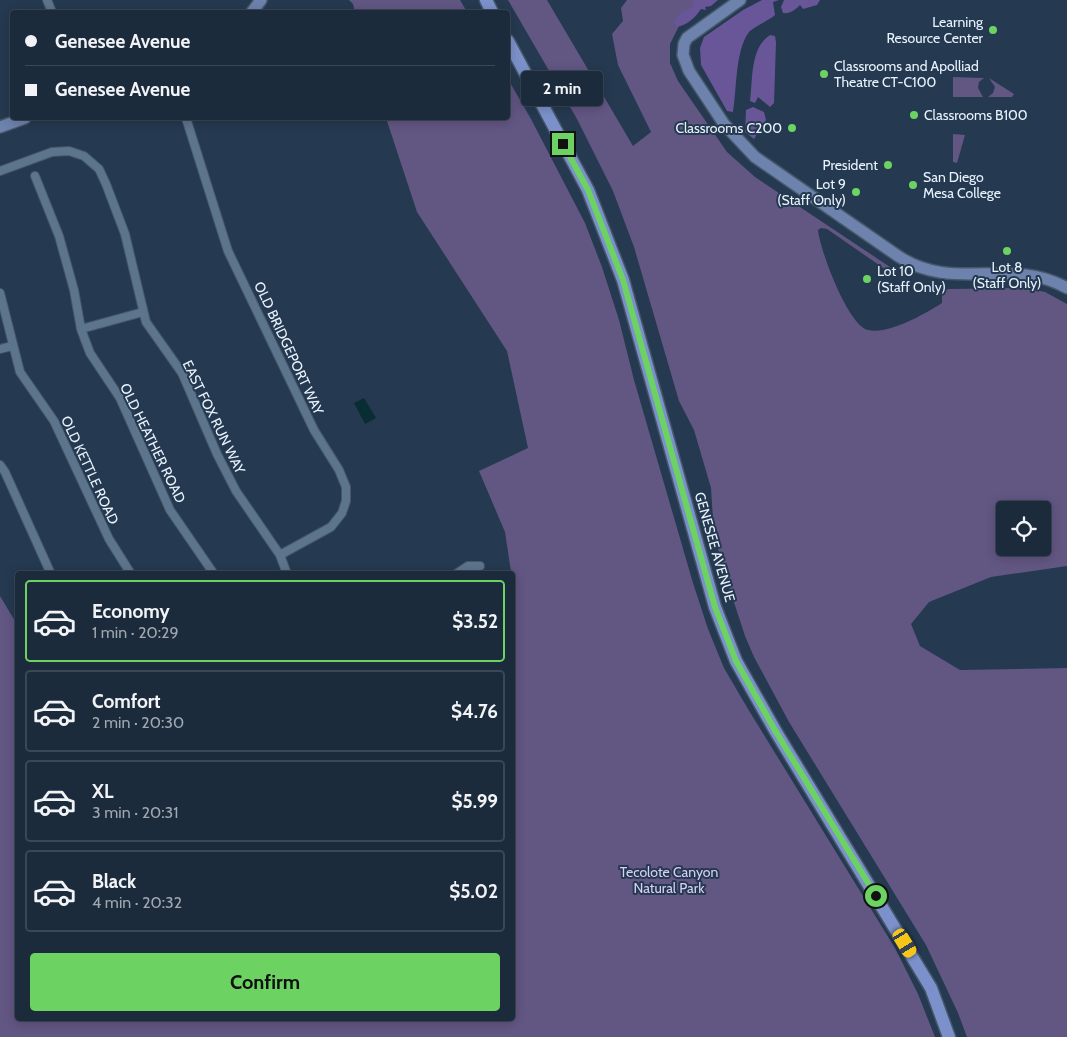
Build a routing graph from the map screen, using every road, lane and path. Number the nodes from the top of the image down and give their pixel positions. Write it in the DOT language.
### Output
graph roads {
  1 [pos="740,0"];
  2 [pos="510,44"];
  3 [pos="19,120"];
  4 [pos="187,120"];
  5 [pos="0,127"];
  6 [pos="0,171"];
  7 [pos="35,176"];
  8 [pos="1067,288"];
  9 [pos="0,293"];
  10 [pos="143,312"];
  11 [pos="81,329"];
  12 [pos="12,346"];
  13 [pos="0,349"];
  14 [pos="0,465"];
  15 [pos="280,555"];
  16 [pos="480,566"];
  17 [pos="51,571"];
  18 [pos="129,571"];
  19 [pos="212,571"];
  20 [pos="286,571"];
  21 [pos="460,571"];
  22 [pos="949,1037"];
  1 -- 8 [label="street"];
  2 -- 22 [label="main road, GENESEE AVENUE"];
  3 -- 5 [label="street"];
  4 -- 15 [label="street, OLD BRIDGEPORT WAY"];
  6 -- 10 [label="street, EAST FOX RUN WAY"];
  7 -- 11 [label="street, OLD HEATHER ROAD"];
  9 -- 12 [label="street, OLD KETTLE ROAD"];
  10 -- 11 [label="street"];
  10 -- 15 [label="street, EAST FOX RUN WAY"];
  11 -- 19 [label="street, OLD HEATHER ROAD"];
  12 -- 13 [label="street"];
  12 -- 18 [label="street, OLD KETTLE ROAD"];
  14 -- 17 [label="street"];
  15 -- 20 [label="street, EAST FOX RUN WAY"];
  16 -- 21 [label="street"];
}
